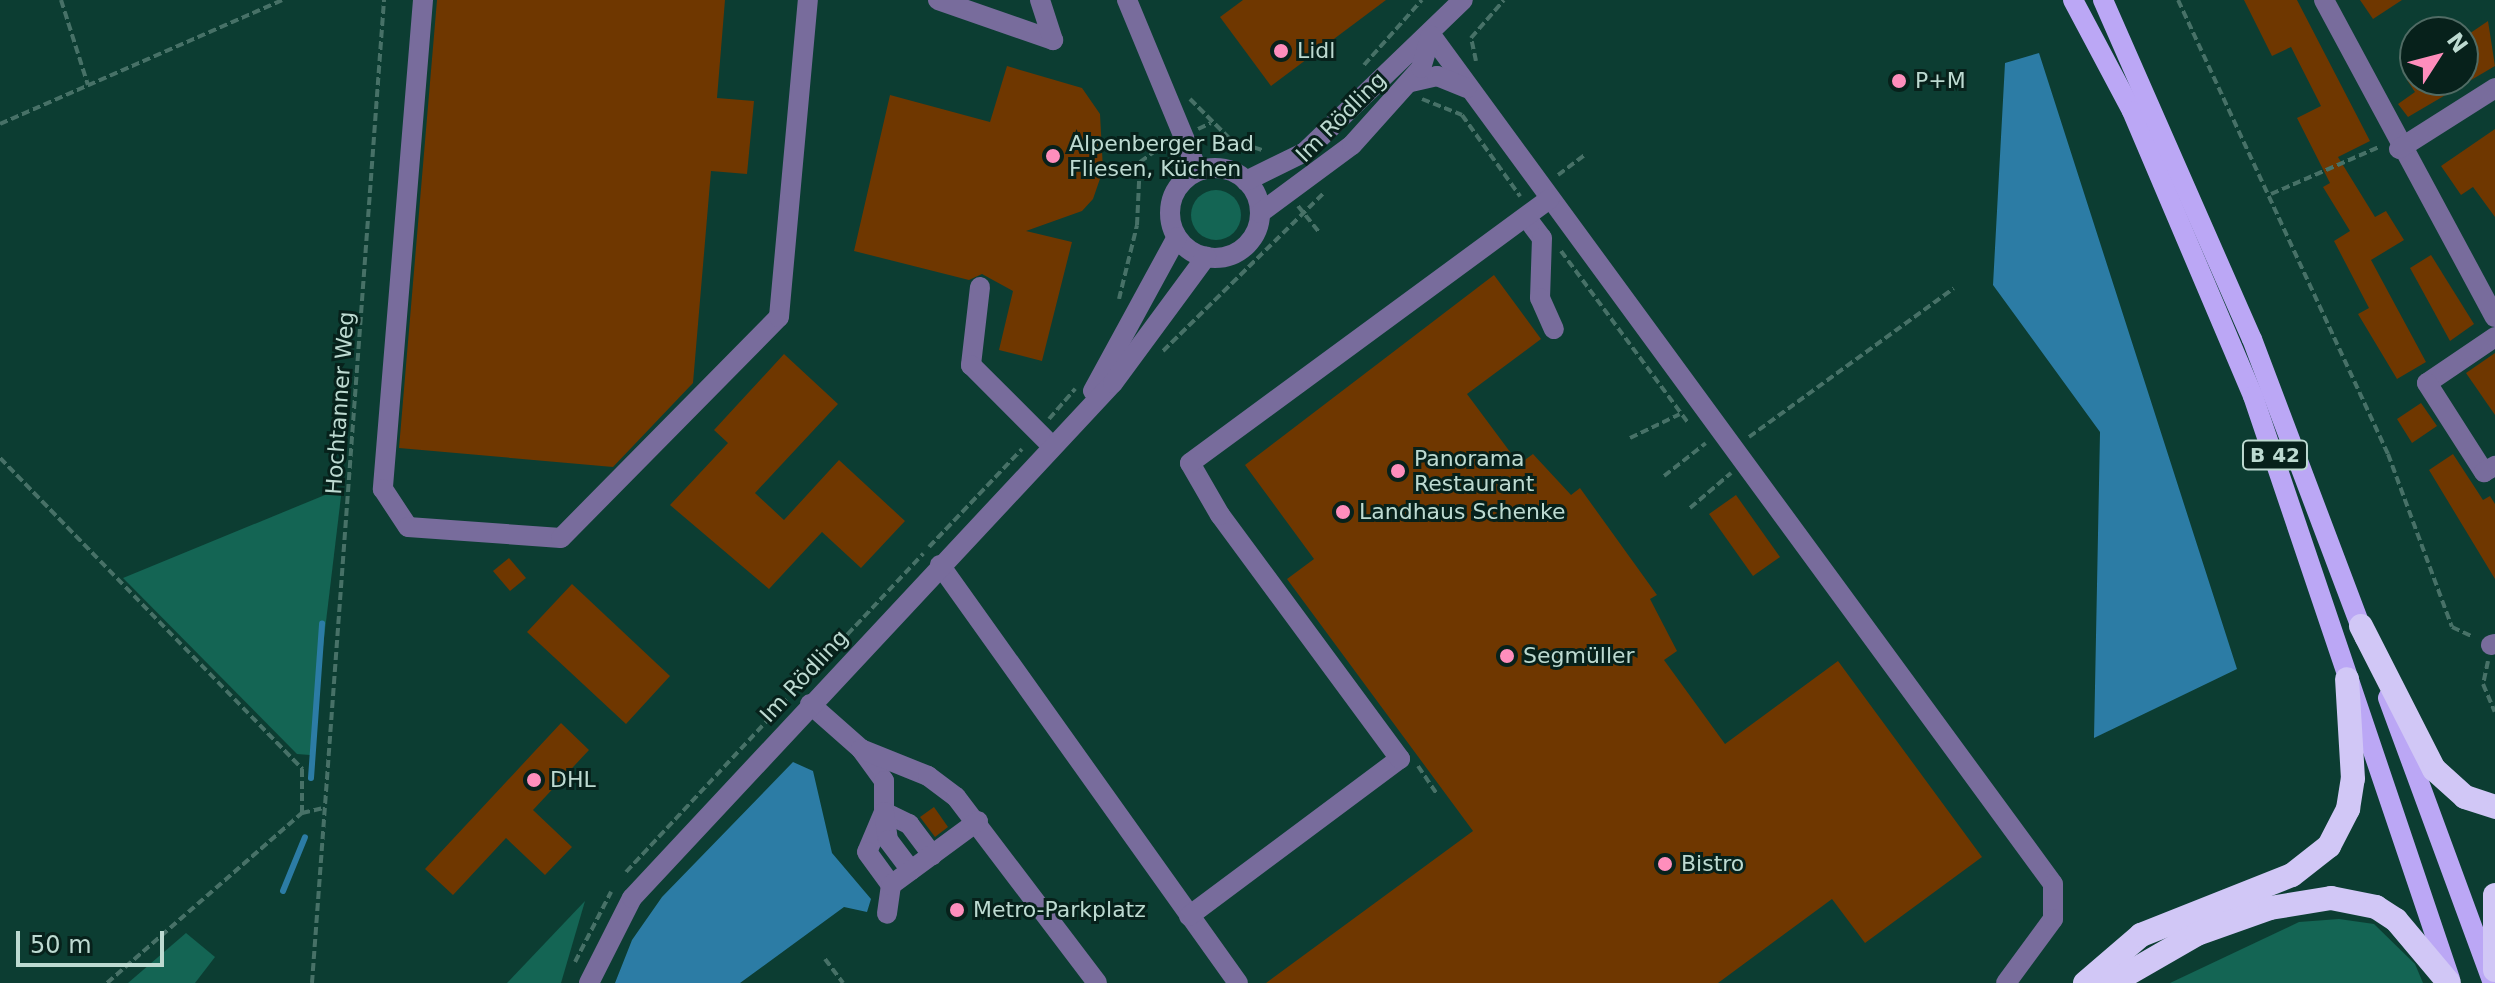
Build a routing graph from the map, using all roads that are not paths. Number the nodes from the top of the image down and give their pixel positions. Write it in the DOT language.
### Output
graph roads {
  1 [pos="423,0"];
  2 [pos="808,0"];
  3 [pos="938,0"];
  4 [pos="1040,0"];
  5 [pos="1127,0"];
  6 [pos="1463,0"];
  7 [pos="2073,0"];
  8 [pos="2103,0"];
  9 [pos="2324,0"];
  10 [pos="1431,35"];
  11 [pos="1413,88"];
  12 [pos="2495,88"];
  13 [pos="1471,90"];
  14 [pos="2396,145"];
  15 [pos="1198,171"];
  16 [pos="1246,181"];
  17 [pos="1549,199"];
  18 [pos="1260,213"];
  19 [pos="1529,214"];
  20 [pos="1177,237"];
  21 [pos="1206,257"];
  22 [pos="980,287"];
  23 [pos="2495,317"];
  24 [pos="1554,329"];
  25 [pos="2495,337"];
  26 [pos="1078,417"];
  27 [pos="1045,439"];
  28 [pos="2495,466"];
  29 [pos="940,565"];
  30 [pos="2361,626"];
  31 [pos="2347,679"];
  32 [pos="810,704"];
  33 [pos="861,749"];
  34 [pos="899,763"];
  35 [pos="884,781"];
  36 [pos="2495,807"];
  37 [pos="884,812"];
  38 [pos="978,821"];
  39 [pos="911,870"];
  40 [pos="2495,895"];
  41 [pos="887,914"];
  42 [pos="1189,916"];
  43 [pos="2495,970"];
  44 [pos="589,983"];
  45 [pos="1097,983"];
  46 [pos="1238,983"];
  47 [pos="2006,983"];
  48 [pos="2085,983"];
  49 [pos="2112,983"];
  50 [pos="2450,983"];
  51 [pos="2493,983"];
  1 -- 2 [label="street"];
  3 -- 4 [label="street"];
  5 -- 15 [label="street"];
  6 -- 10 [label="street, Im Rödling"];
  7 -- 31 [label="main road, B 42"];
  8 -- 30 [label="main road, B 42"];
  9 -- 14 [label="street"];
  10 -- 11 [label="street, Im Rödling"];
  10 -- 13 [label="street"];
  10 -- 16 [label="street, Im Rödling"];
  11 -- 13 [label="street"];
  11 -- 18 [label="street, Im Rödling"];
  12 -- 14 [label="street"];
  13 -- 17 [label="street"];
  14 -- 23 [label="street"];
  15 -- 16 [label="street"];
  15 -- 20 [label="street"];
  16 -- 18 [label="street"];
  17 -- 19 [label="street"];
  17 -- 47 [label="street"];
  18 -- 21 [label="street, Im Rödling"];
  19 -- 24 [label="street"];
  19 -- 42 [label="street"];
  20 -- 21 [label="street"];
  20 -- 26 [label="street, Im Rödling"];
  21 -- 26 [label="street, Im Rödling"];
  22 -- 27 [label="street"];
  25 -- 28 [label="street"];
  26 -- 27 [label="street, Im Rödling"];
  27 -- 29 [label="street, Im Rödling"];
  29 -- 32 [label="street, Im Rödling"];
  29 -- 42 [label="street"];
  30 -- 36 [label="highway"];
  30 -- 51 [label="main road, B 42"];
  31 -- 48 [label="highway"];
  31 -- 50 [label="main road, B 42"];
  32 -- 33 [label="street"];
  32 -- 44 [label="street, Im Rödling"];
  33 -- 34 [label="street"];
  33 -- 35 [label="street"];
  34 -- 35 [label="street"];
  34 -- 38 [label="street"];
  35 -- 37 [label="street"];
  37 -- 39 [label="street"];
  37 -- 39 [label="street"];
  38 -- 39 [label="street"];
  38 -- 45 [label="street"];
  39 -- 41 [label="street"];
  40 -- 43 [label="highway"];
  42 -- 46 [label="street"];
  49 -- 50 [label="highway"];
}
